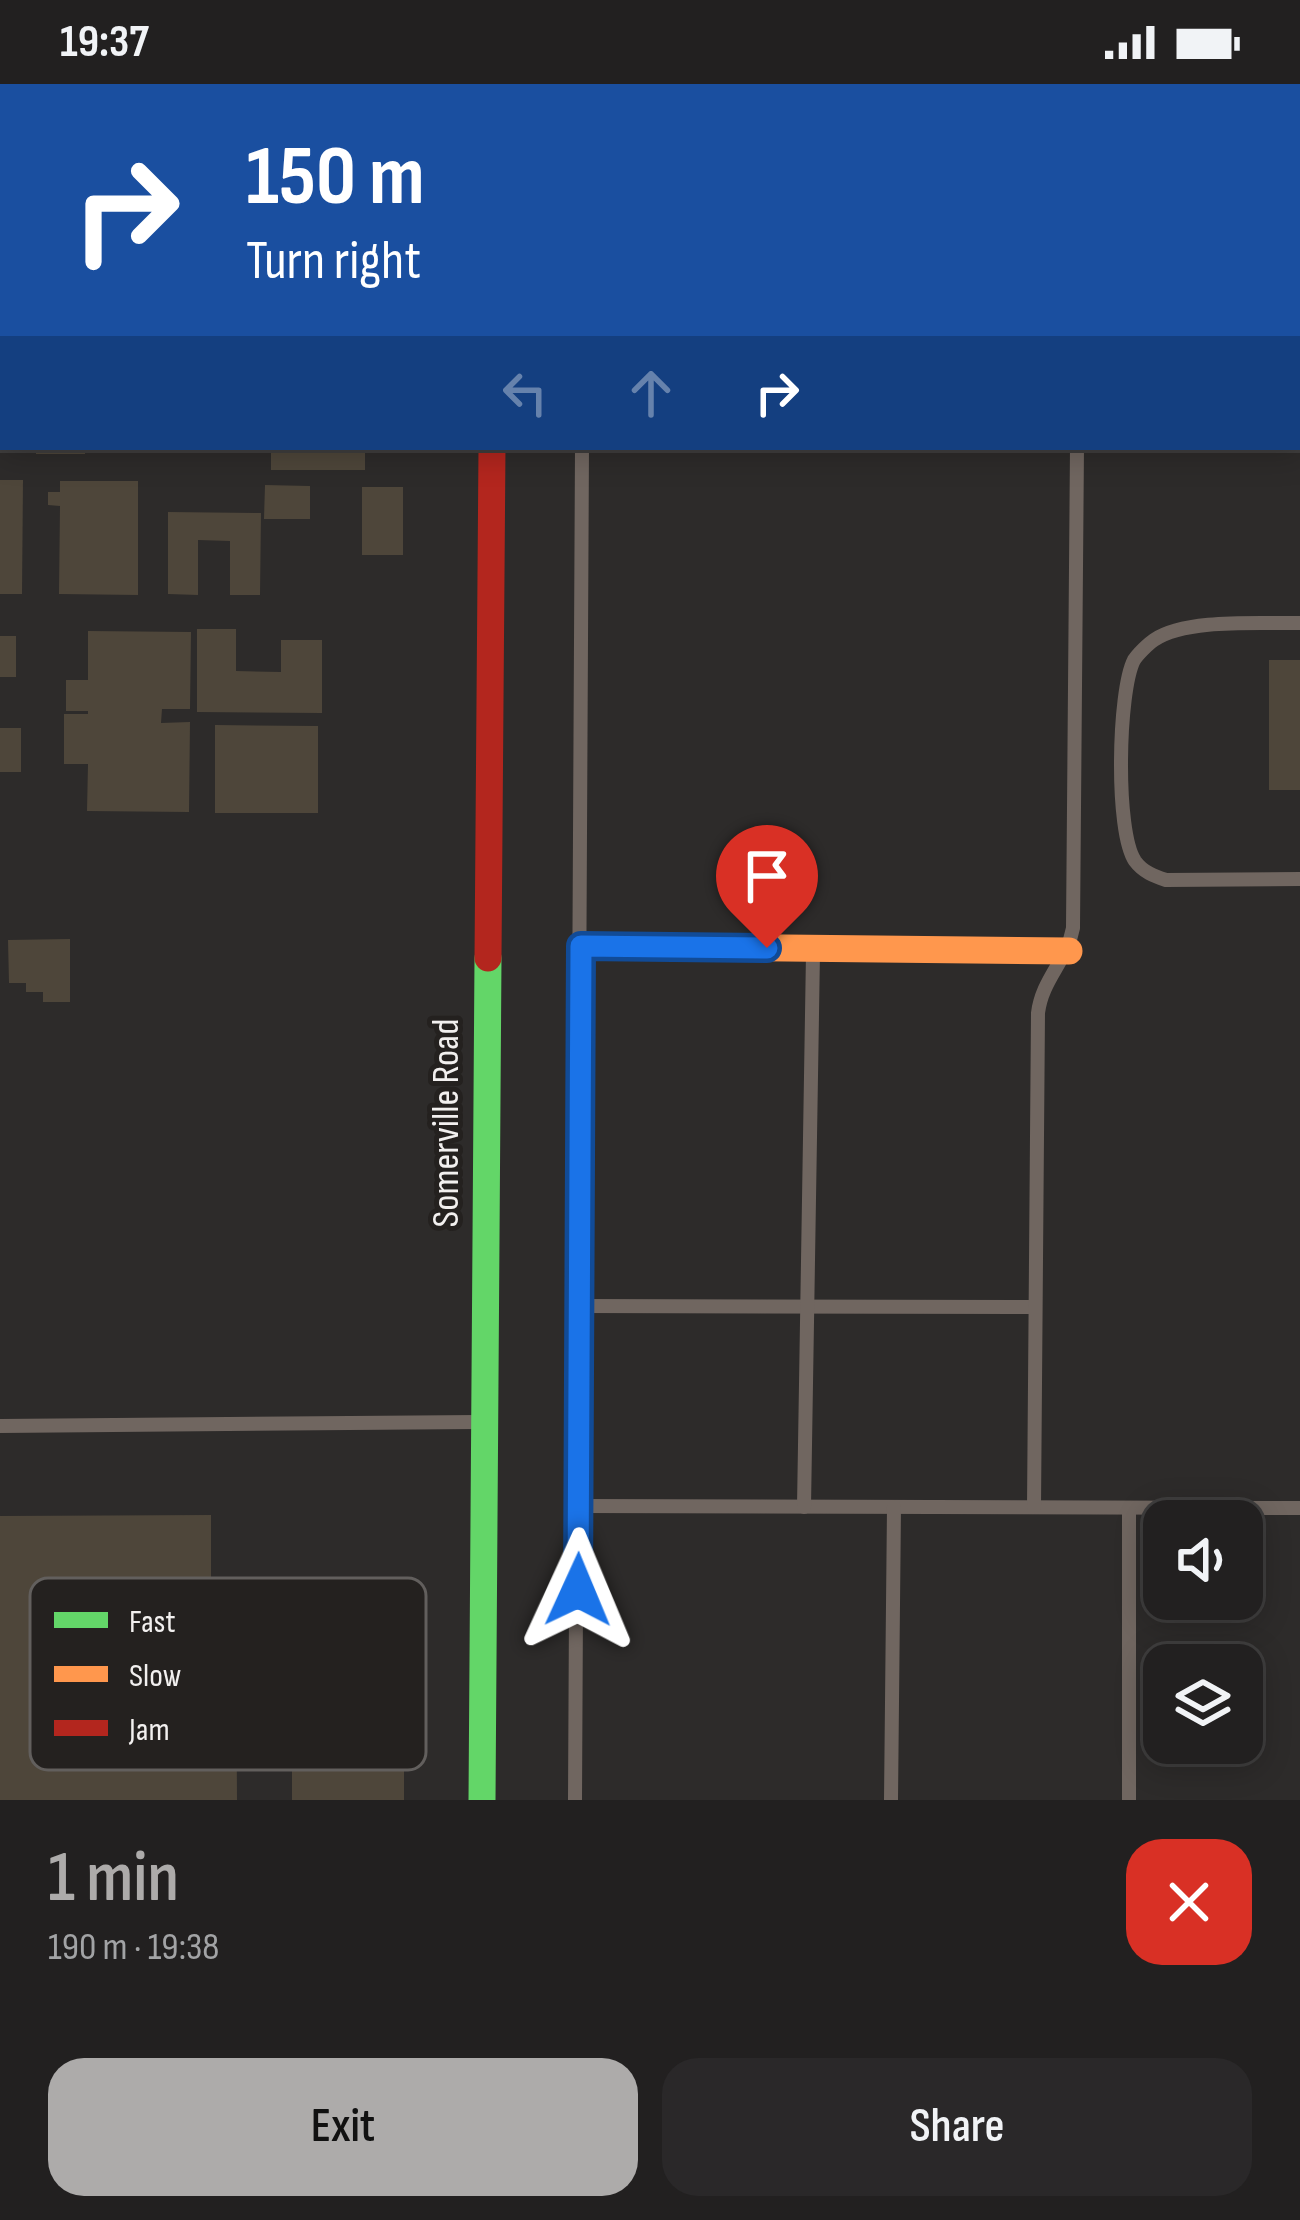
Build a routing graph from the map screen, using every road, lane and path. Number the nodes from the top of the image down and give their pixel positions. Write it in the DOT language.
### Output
graph roads {
  1 [pos="492,450"];
  2 [pos="582,450"];
  3 [pos="1078,450"];
  4 [pos="1300,623"];
  5 [pos="1300,879"];
  6 [pos="581,946"];
  7 [pos="813,948"];
  8 [pos="1069,951"];
  9 [pos="580,1306"];
  10 [pos="807,1306"];
  11 [pos="1035,1306"];
  12 [pos="483,1423"];
  13 [pos="0,1426"];
  14 [pos="579,1506"];
  15 [pos="804,1507"];
  16 [pos="894,1507"];
  17 [pos="1034,1507"];
  18 [pos="1129,1508"];
  19 [pos="1300,1508"];
  20 [pos="482,1800"];
  21 [pos="575,1800"];
  22 [pos="891,1800"];
  23 [pos="1129,1800"];
  1 -- 12 [label="main road, Somerville Road"];
  2 -- 6 [label="lane"];
  3 -- 8 [label="lane"];
  4 -- 5 [label="lane"];
  6 -- 7 [label="main road"];
  6 -- 9 [label="lane"];
  7 -- 8 [label="main road"];
  7 -- 10 [label="lane"];
  8 -- 11 [label="lane"];
  9 -- 10 [label="lane"];
  9 -- 14 [label="lane"];
  10 -- 11 [label="lane"];
  10 -- 15 [label="lane"];
  11 -- 17 [label="lane"];
  12 -- 13 [label="lane"];
  12 -- 20 [label="main road, Somerville Road"];
  14 -- 15 [label="lane"];
  14 -- 21 [label="lane"];
  15 -- 16 [label="lane"];
  16 -- 17 [label="lane"];
  16 -- 22 [label="lane"];
  17 -- 18 [label="lane"];
  18 -- 19 [label="lane"];
  18 -- 23 [label="lane"];
}
